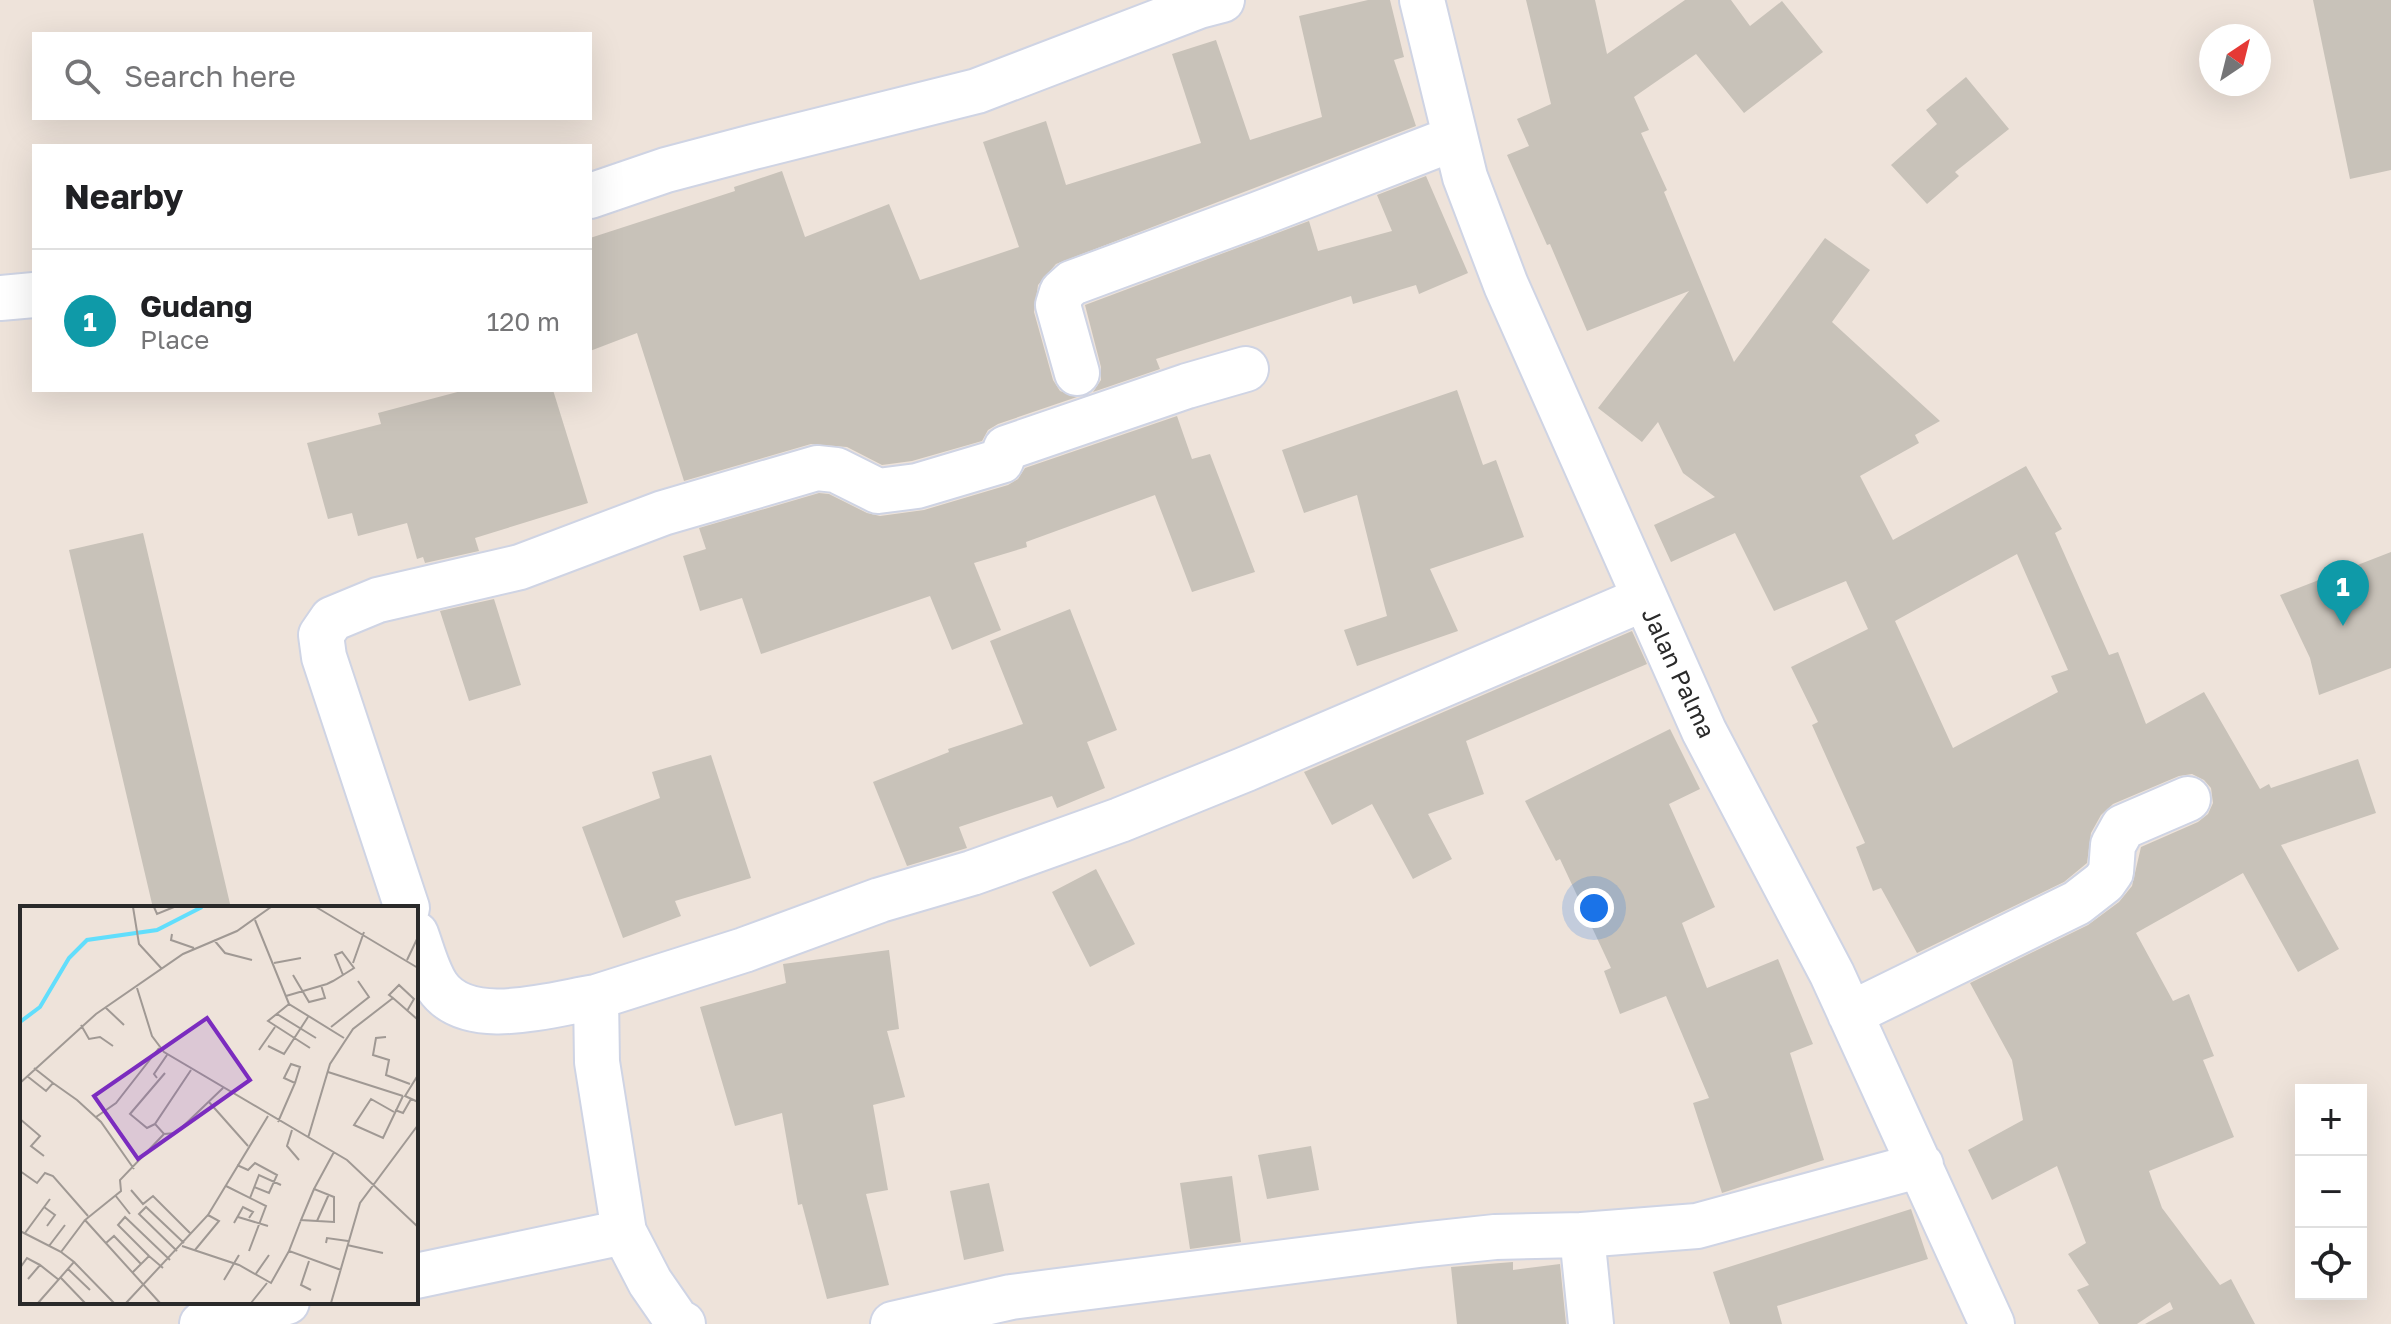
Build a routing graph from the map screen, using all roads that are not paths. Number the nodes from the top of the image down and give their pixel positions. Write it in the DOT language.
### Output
graph roads {
  1 [pos="1222,0"];
  2 [pos="1422,0"];
  3 [pos="1455,138"];
  4 [pos="592,195"];
  5 [pos="32,295"];
  6 [pos="0,298"];
  7 [pos="1246,369"];
  8 [pos="1077,373"];
  9 [pos="1643,599"];
  10 [pos="2188,799"];
  11 [pos="406,906"];
  12 [pos="418,939"];
  13 [pos="596,997"];
  14 [pos="1850,1014"];
  15 [pos="1921,1165"];
  16 [pos="624,1232"];
  17 [pos="1582,1235"];
  18 [pos="418,1276"];
  19 [pos="279,1304"];
  20 [pos="202,1324"];
  21 [pos="683,1324"];
  22 [pos="893,1324"];
  23 [pos="1591,1324"];
  24 [pos="1992,1324"];
  1 -- 4 [label="street"];
  2 -- 3 [label="street, Jalan Palma"];
  3 -- 8 [label="street"];
  3 -- 9 [label="street, Jalan Palma"];
  5 -- 6 [label="street"];
  7 -- 11 [label="street"];
  9 -- 13 [label="street"];
  9 -- 14 [label="street, Jalan Palma"];
  10 -- 14 [label="street"];
  12 -- 13 [label="street"];
  13 -- 16 [label="street"];
  14 -- 15 [label="street, Jalan Palma"];
  15 -- 17 [label="street"];
  15 -- 24 [label="street, Jalan Palma"];
  16 -- 18 [label="street"];
  16 -- 21 [label="street"];
  17 -- 22 [label="street"];
  17 -- 23 [label="street"];
  19 -- 20 [label="street"];
}
